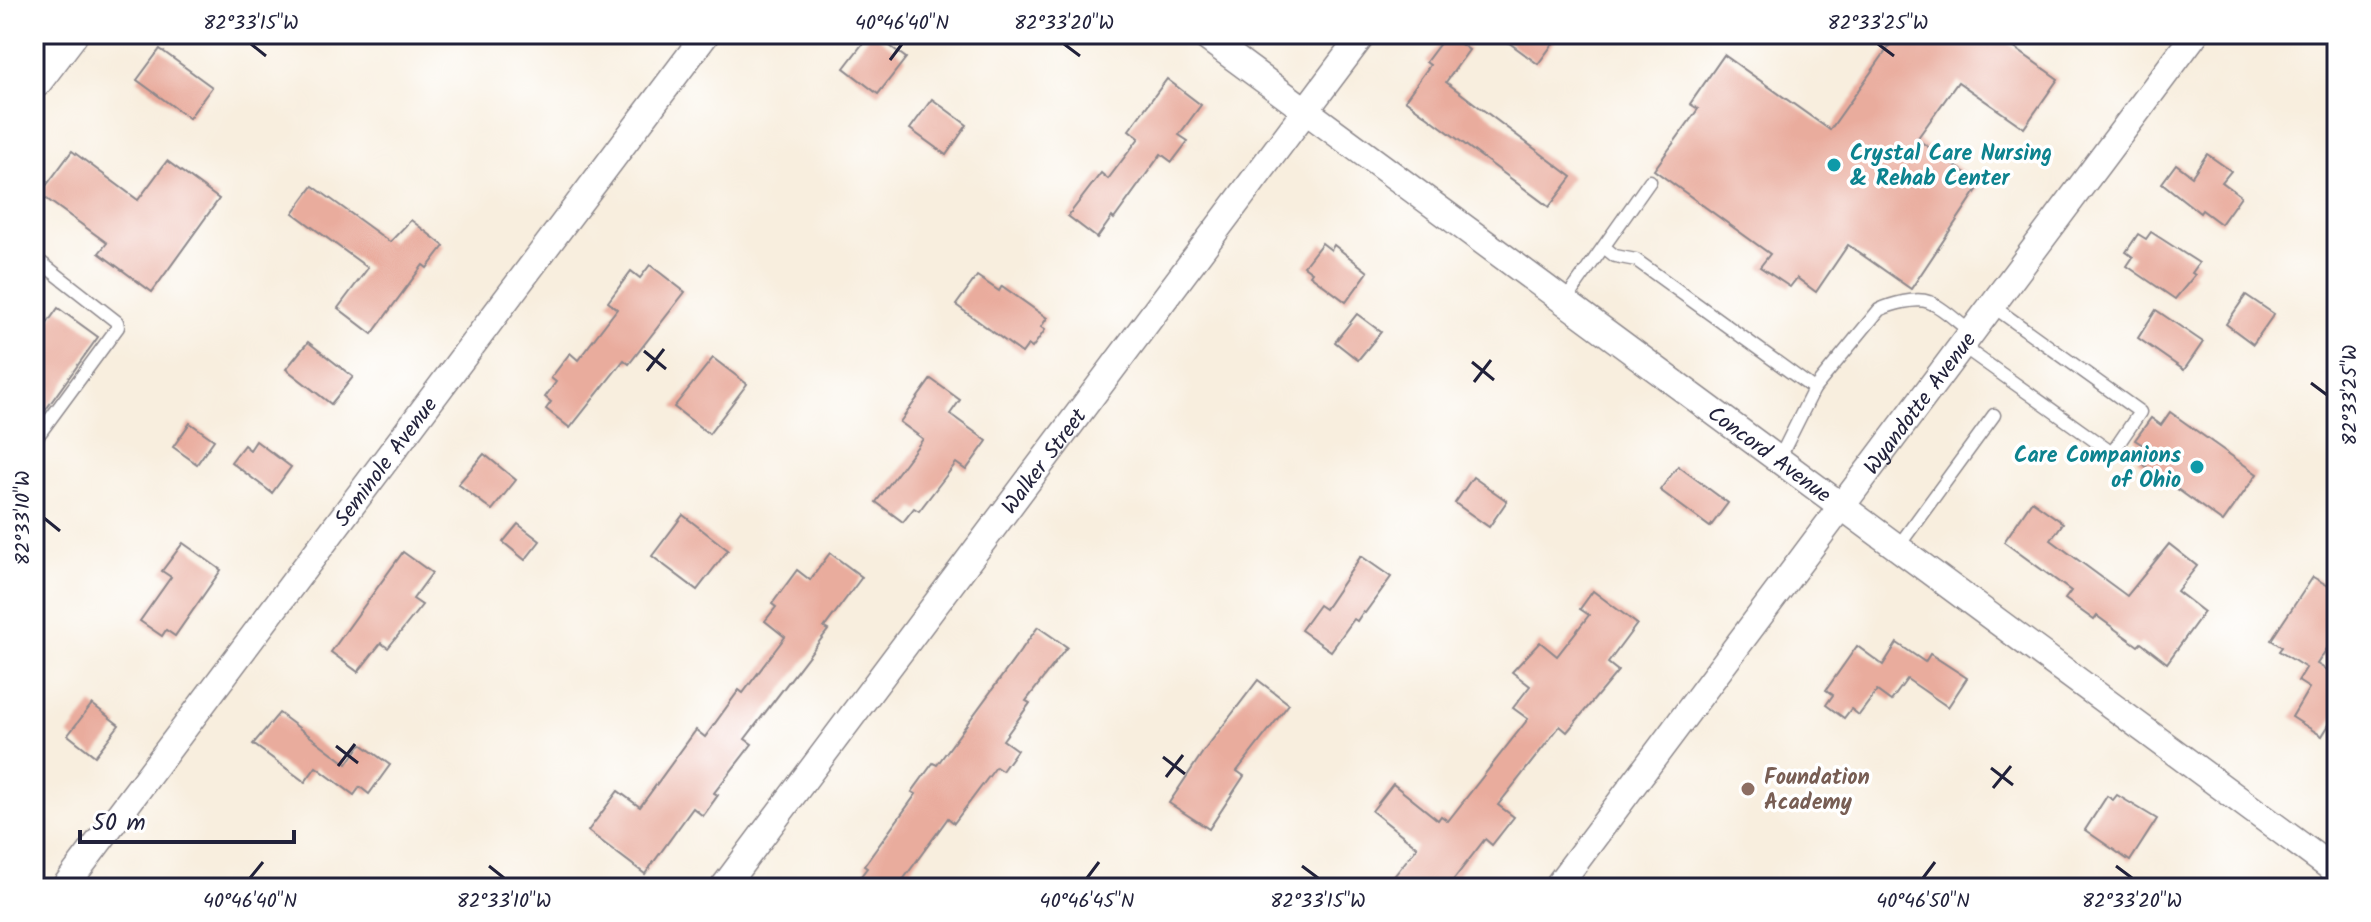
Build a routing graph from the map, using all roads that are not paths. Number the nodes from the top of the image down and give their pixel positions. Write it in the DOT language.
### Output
graph roads {
  1 [pos="69,34"];
  2 [pos="706,34"];
  3 [pos="1202,34"];
  4 [pos="1363,34"];
  5 [pos="2195,34"];
  6 [pos="34,80"];
  7 [pos="1306,110"];
  8 [pos="1650,181"];
  9 [pos="1604,247"];
  10 [pos="34,257"];
  11 [pos="1565,301"];
  12 [pos="1991,305"];
  13 [pos="1966,339"];
  14 [pos="1814,389"];
  15 [pos="1994,415"];
  16 [pos="34,441"];
  17 [pos="1778,461"];
  18 [pos="1840,506"];
  19 [pos="1897,548"];
  20 [pos="2337,872"];
  21 [pos="64,888"];
  22 [pos="723,888"];
  23 [pos="1556,888"];
  1 -- 6 [label="street"];
  2 -- 21 [label="street, Seminole Avenue"];
  3 -- 7 [label="street, Concord Avenue"];
  4 -- 7 [label="street, Walker Street"];
  5 -- 12 [label="street, Wyandotte Avenue"];
  7 -- 11 [label="street, Concord Avenue"];
  7 -- 22 [label="street, Walker Street"];
  8 -- 9 [label="lane"];
  9 -- 11 [label="lane"];
  9 -- 14 [label="lane"];
  10 -- 16 [label="lane"];
  11 -- 17 [label="street, Concord Avenue"];
  12 -- 13 [label="street, Wyandotte Avenue"];
  12 -- 13 [label="lane"];
  13 -- 14 [label="lane"];
  13 -- 18 [label="street, Wyandotte Avenue"];
  14 -- 17 [label="lane"];
  15 -- 19 [label="lane"];
  17 -- 18 [label="street, Concord Avenue"];
  18 -- 19 [label="street, Concord Avenue"];
  18 -- 23 [label="street, Wyandotte Avenue"];
  19 -- 20 [label="street, Concord Avenue"];
}
